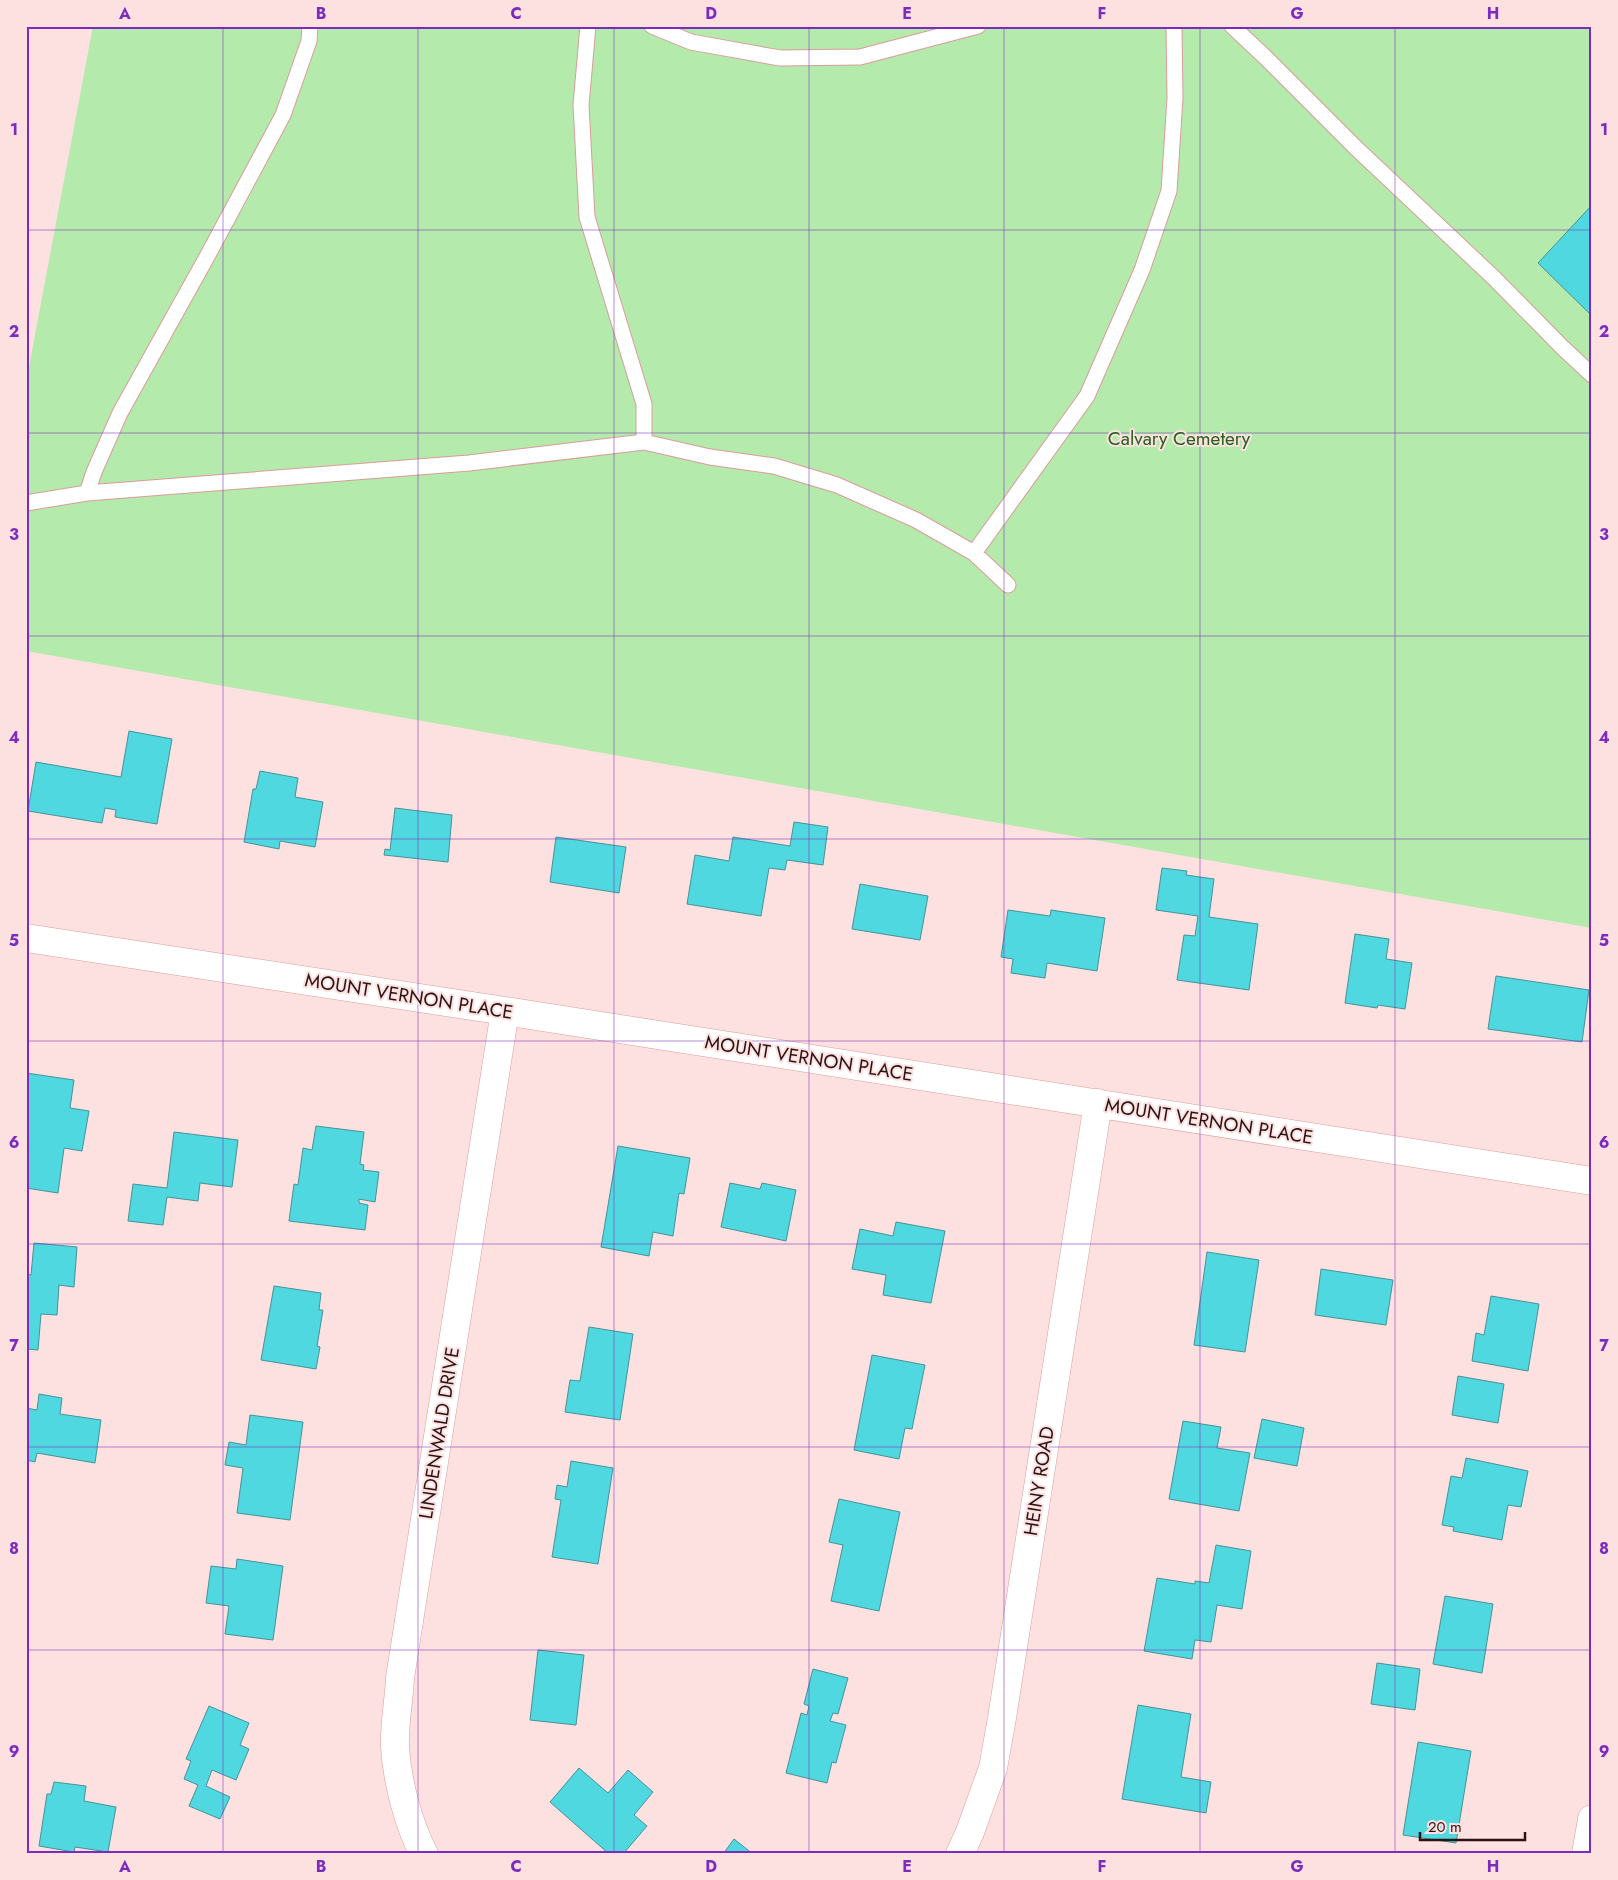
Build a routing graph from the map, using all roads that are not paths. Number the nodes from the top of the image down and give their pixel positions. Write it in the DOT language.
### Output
graph roads {
  1 [pos="310,26"];
  2 [pos="588,26"];
  3 [pos="652,26"];
  4 [pos="978,26"];
  5 [pos="1174,26"];
  6 [pos="1232,26"];
  7 [pos="1592,375"];
  8 [pos="644,442"];
  9 [pos="88,493"];
  10 [pos="26,504"];
  11 [pos="974,552"];
  12 [pos="1008,586"];
  13 [pos="26,938"];
  14 [pos="505,1011"];
  15 [pos="1098,1103"];
  16 [pos="1592,1180"];
  17 [pos="1592,1820"];
  18 [pos="424,1854"];
  19 [pos="960,1854"];
  20 [pos="1586,1854"];
  1 -- 9 [label="lane"];
  2 -- 8 [label="lane"];
  3 -- 4 [label="lane"];
  5 -- 11 [label="lane"];
  6 -- 7 [label="lane"];
  8 -- 9 [label="lane"];
  8 -- 11 [label="lane"];
  9 -- 10 [label="lane"];
  11 -- 12 [label="lane"];
  13 -- 14 [label="street, MOUNT VERNON PLACE"];
  14 -- 15 [label="street, MOUNT VERNON PLACE"];
  14 -- 18 [label="street, LINDENWALD DRIVE"];
  15 -- 16 [label="street, MOUNT VERNON PLACE"];
  15 -- 19 [label="street, HEINY ROAD"];
  17 -- 20 [label="street"];
}
